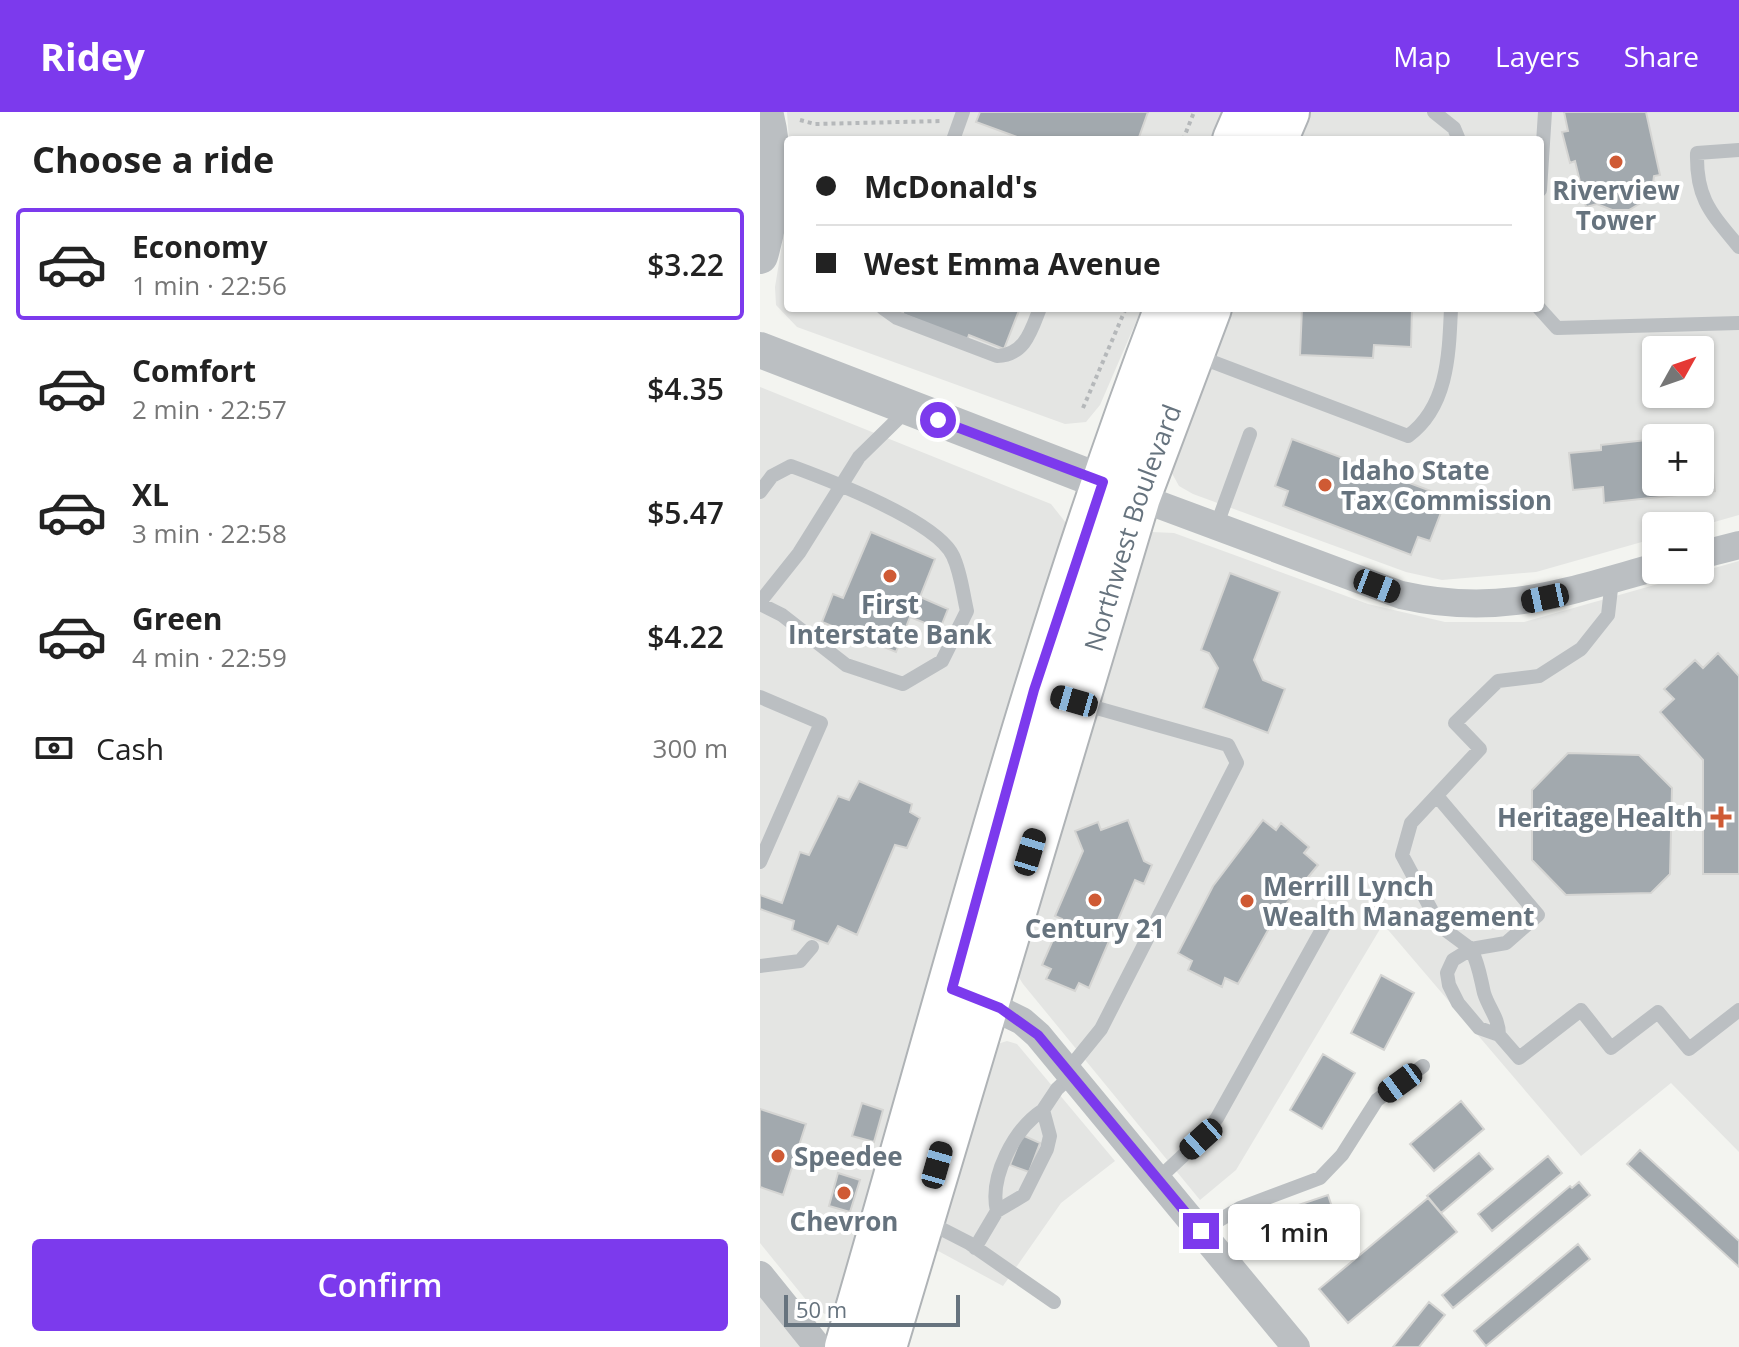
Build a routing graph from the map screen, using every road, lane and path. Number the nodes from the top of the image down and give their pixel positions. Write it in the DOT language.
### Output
graph roads {
  1 [pos="765,112"];
  2 [pos="1194,112"];
  3 [pos="1247,112"];
  4 [pos="1287,112"];
  5 [pos="1434,112"];
  6 [pos="1545,112"];
  7 [pos="962,116"];
  8 [pos="800,120"];
  9 [pos="954,136"];
  10 [pos="1185,136"];
  11 [pos="1237,136"];
  12 [pos="1277,136"];
  13 [pos="1457,136"];
  14 [pos="1543,136"];
  15 [pos="1739,150"];
  16 [pos="1739,247"];
  17 [pos="760,256"];
  18 [pos="889,312"];
  19 [pos="1038,312"];
  20 [pos="1124,312"];
  21 [pos="1166,312"];
  22 [pos="1207,312"];
  23 [pos="1451,312"];
  24 [pos="1543,312"];
  25 [pos="1739,323"];
  26 [pos="760,350"];
  27 [pos="1191,353"];
  28 [pos="908,408"];
  29 [pos="1083,408"];
  30 [pos="1250,434"];
  31 [pos="842,485"];
  32 [pos="1120,489"];
  33 [pos="760,492"];
  34 [pos="1216,527"];
  35 [pos="1739,545"];
  36 [pos="1714,551"];
  37 [pos="1642,571"];
  38 [pos="1612,580"];
  39 [pos="760,603"];
  40 [pos="1054,696"];
  41 [pos="760,697"];
  42 [pos="1437,796"];
  43 [pos="760,862"];
  44 [pos="1329,917"];
  45 [pos="812,947"];
  46 [pos="1471,949"];
  47 [pos="760,966"];
  48 [pos="968,996"];
  49 [pos="1739,1010"];
  50 [pos="1499,1035"];
  51 [pos="1423,1066"];
  52 [pos="1069,1073"];
  53 [pos="1043,1110"];
  54 [pos="1158,1179"];
  55 [pos="997,1211"];
  56 [pos="904,1216"];
  57 [pos="1201,1231"];
  58 [pos="975,1248"];
  59 [pos="760,1275"];
  60 [pos="1054,1302"];
  61 [pos="818,1347"];
  62 [pos="847,1347"];
  63 [pos="884,1347"];
  64 [pos="1296,1347"];
  1 -- 17 [label="street"];
  2 -- 10 [label="path"];
  3 -- 11 [label="main road"];
  4 -- 12 [label="main road"];
  5 -- 13 [label="lane"];
  6 -- 14 [label="lane"];
  7 -- 8 [label="path"];
  7 -- 9 [label="lane"];
  15 -- 16 [label="lane"];
  18 -- 19 [label="lane"];
  20 -- 29 [label="path"];
  21 -- 32 [label="main road, Northwest Boulevard"];
  22 -- 27 [label="main road, Northwest Boulevard"];
  23 -- 27 [label="lane"];
  24 -- 25 [label="lane"];
  26 -- 28 [label="street"];
  27 -- 32 [label="main road, Northwest Boulevard"];
  28 -- 31 [label="lane"];
  28 -- 32 [label="street"];
  30 -- 34 [label="lane"];
  31 -- 33 [label="lane"];
  31 -- 39 [label="lane"];
  31 -- 39 [label="lane"];
  32 -- 34 [label="street"];
  32 -- 40 [label="main road, Northwest Boulevard"];
  34 -- 38 [label="street"];
  35 -- 36 [label="street"];
  37 -- 38 [label="street"];
  38 -- 42 [label="lane"];
  40 -- 48 [label="main road, Northwest Boulevard"];
  40 -- 52 [label="lane"];
  41 -- 43 [label="lane"];
  42 -- 46 [label="lane"];
  42 -- 46 [label="lane"];
  44 -- 54 [label="lane"];
  45 -- 47 [label="lane"];
  46 -- 50 [label="lane"];
  46 -- 50 [label="lane"];
  48 -- 52 [label="street"];
  48 -- 56 [label="main road, Northwest Boulevard"];
  49 -- 50 [label="lane"];
  51 -- 57 [label="lane"];
  52 -- 53 [label="lane"];
  52 -- 54 [label="street"];
  53 -- 55 [label="lane"];
  53 -- 55 [label="lane"];
  54 -- 57 [label="street"];
  55 -- 58 [label="lane"];
  56 -- 58 [label="lane"];
  56 -- 62 [label="main road, Northwest Boulevard"];
  56 -- 63 [label="main road, Northwest Boulevard"];
  57 -- 64 [label="street"];
  58 -- 60 [label="lane"];
  59 -- 61 [label="street"];
}
